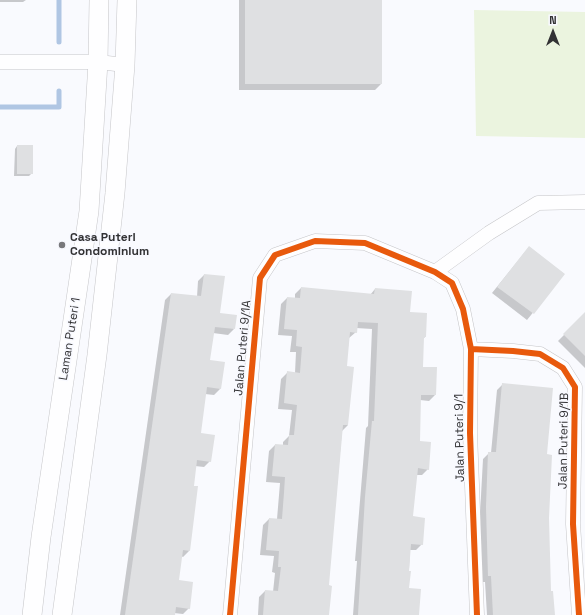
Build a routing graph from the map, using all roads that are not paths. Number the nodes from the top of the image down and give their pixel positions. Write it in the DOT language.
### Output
graph roads {
  1 [pos="99,0"];
  2 [pos="127,0"];
  3 [pos="0,62"];
  4 [pos="98,62"];
  5 [pos="125,66"];
  6 [pos="585,202"];
  7 [pos="436,272"];
  8 [pos="471,349"];
  9 [pos="32,615"];
  10 [pos="62,615"];
  11 [pos="230,615"];
  12 [pos="477,615"];
  13 [pos="579,615"];
  1 -- 4 [label="main road, Laman Puteri 1"];
  2 -- 5 [label="main road"];
  3 -- 4 [label="street"];
  4 -- 5 [label="street"];
  4 -- 9 [label="main road, Laman Puteri 1"];
  5 -- 10 [label="main road"];
  6 -- 7 [label="street"];
  7 -- 8 [label="street, Jalan Puteri 9/1"];
  7 -- 11 [label="street, Jalan Puteri 9/1A"];
  8 -- 12 [label="street, Jalan Puteri 9/1"];
  8 -- 13 [label="street, Jalan Puteri 9/1B"];
}
